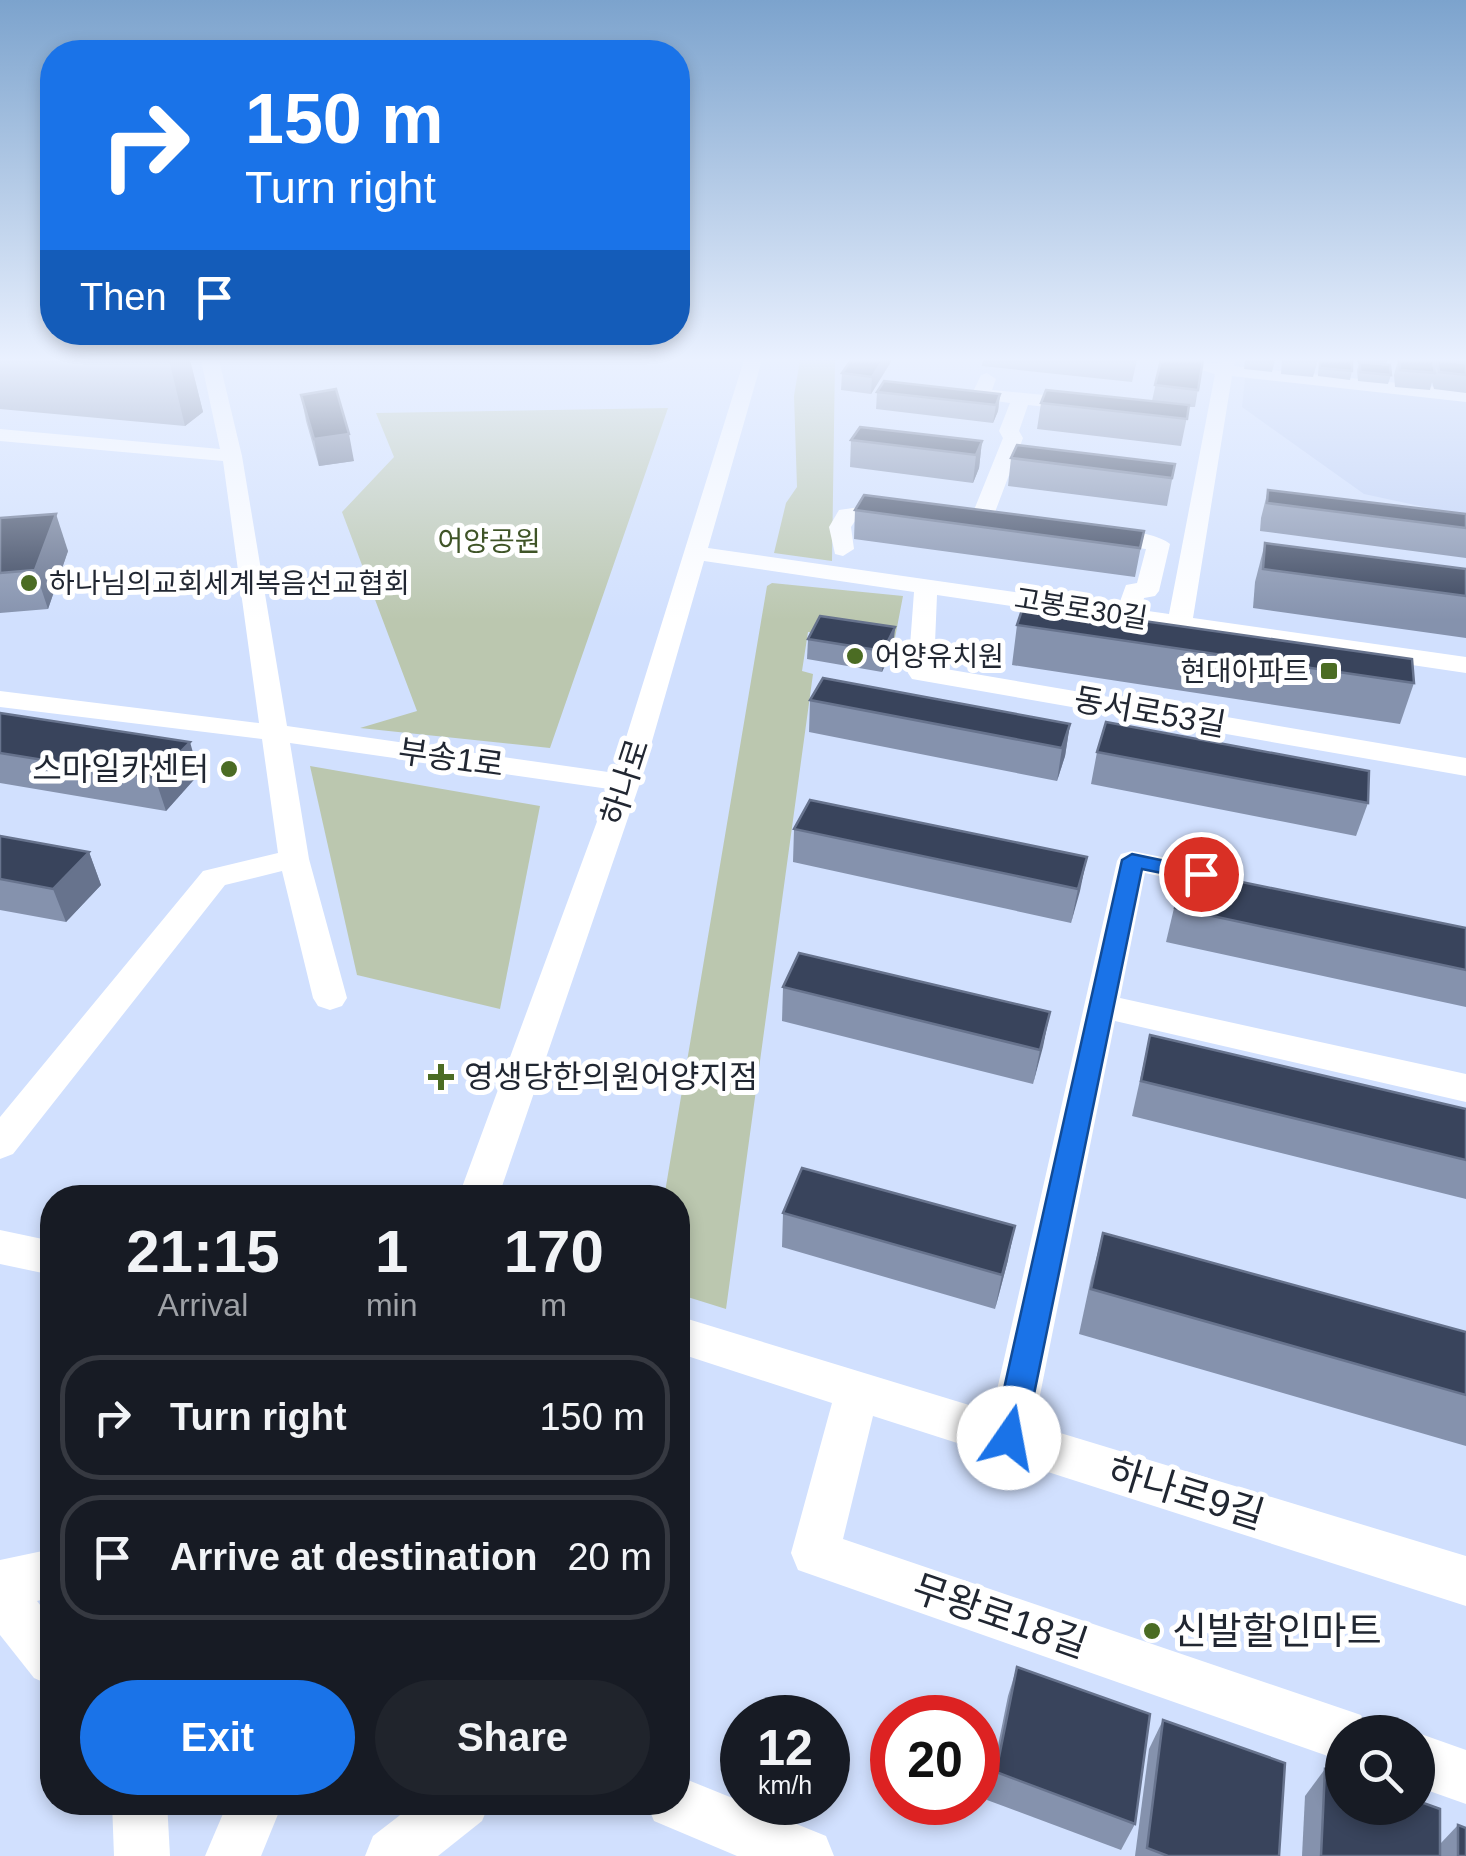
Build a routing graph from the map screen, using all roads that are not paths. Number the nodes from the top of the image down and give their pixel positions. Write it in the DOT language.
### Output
graph roads {
  1 [pos="128,447"];
  2 [pos="230,447"];
  3 [pos="727,447"];
  4 [pos="1010,447"];
  5 [pos="1202,447"];
  6 [pos="232,456"];
  7 [pos="912,512"];
  8 [pos="982,520"];
  9 [pos="1080,533"];
  10 [pos="843,549"];
  11 [pos="696,553"];
  12 [pos="926,585"];
  13 [pos="1128,615"];
  14 [pos="1180,623"];
  15 [pos="1466,666"];
  16 [pos="0,699"];
  17 [pos="276,733"];
  18 [pos="1466,767"];
  19 [pos="626,784"];
  20 [pos="294,859"];
  21 [pos="1261,887"];
  22 [pos="330,998"];
  23 [pos="1101,1006"];
  24 [pos="1466,1088"];
  25 [pos="0,1144"];
  26 [pos="483,1185"];
  27 [pos="0,1247"];
  28 [pos="40,1255"];
  29 [pos="690,1339"];
  30 [pos="856,1391"];
  31 [pos="1009,1438"];
  32 [pos="40,1576"];
  33 [pos="1466,1580"];
  34 [pos="0,1589"];
  35 [pos="40,1595"];
  36 [pos="40,1644"];
  37 [pos="1325,1728"];
  38 [pos="1435,1766"];
  39 [pos="1466,1777"];
  40 [pos="690,1809"];
  41 [pos="140,1815"];
  42 [pos="250,1815"];
  43 [pos="446,1815"];
  44 [pos="142,1856"];
  45 [pos="233,1856"];
  46 [pos="393,1856"];
  47 [pos="806,1856"];
  1 -- 6 [label="street"];
  2 -- 6 [label="street"];
  3 -- 11 [label="street, 하나로"];
  4 -- 8 [label="street"];
  5 -- 14 [label="street"];
  6 -- 17 [label="street"];
  7 -- 10 [label="street"];
  9 -- 13 [label="street"];
  11 -- 12 [label="street, 고봉로30길"];
  11 -- 19 [label="street, 하나로"];
  12 -- 13 [label="street, 고봉로30길"];
  12 -- 18 [label="street, 동서로53길"];
  13 -- 14 [label="street, 고봉로30길"];
  14 -- 15 [label="street, 고봉로30길"];
  16 -- 17 [label="street, 부송1로"];
  17 -- 19 [label="street, 부송1로"];
  17 -- 20 [label="street"];
  19 -- 26 [label="street, 하나로"];
  20 -- 22 [label="street"];
  20 -- 25 [label="street"];
  21 -- 23 [label="street"];
  23 -- 24 [label="street"];
  23 -- 31 [label="street"];
  27 -- 28 [label="street"];
  29 -- 30 [label="street, 하나로9길"];
  30 -- 31 [label="street, 하나로9길"];
  30 -- 37 [label="street, 무왕로18길"];
  31 -- 33 [label="street, 하나로9길"];
  32 -- 34 [label="street"];
  34 -- 35 [label="street"];
  34 -- 36 [label="street"];
  38 -- 39 [label="street"];
  40 -- 47 [label="street"];
  41 -- 44 [label="street"];
  42 -- 45 [label="street"];
  43 -- 46 [label="street"];
}
